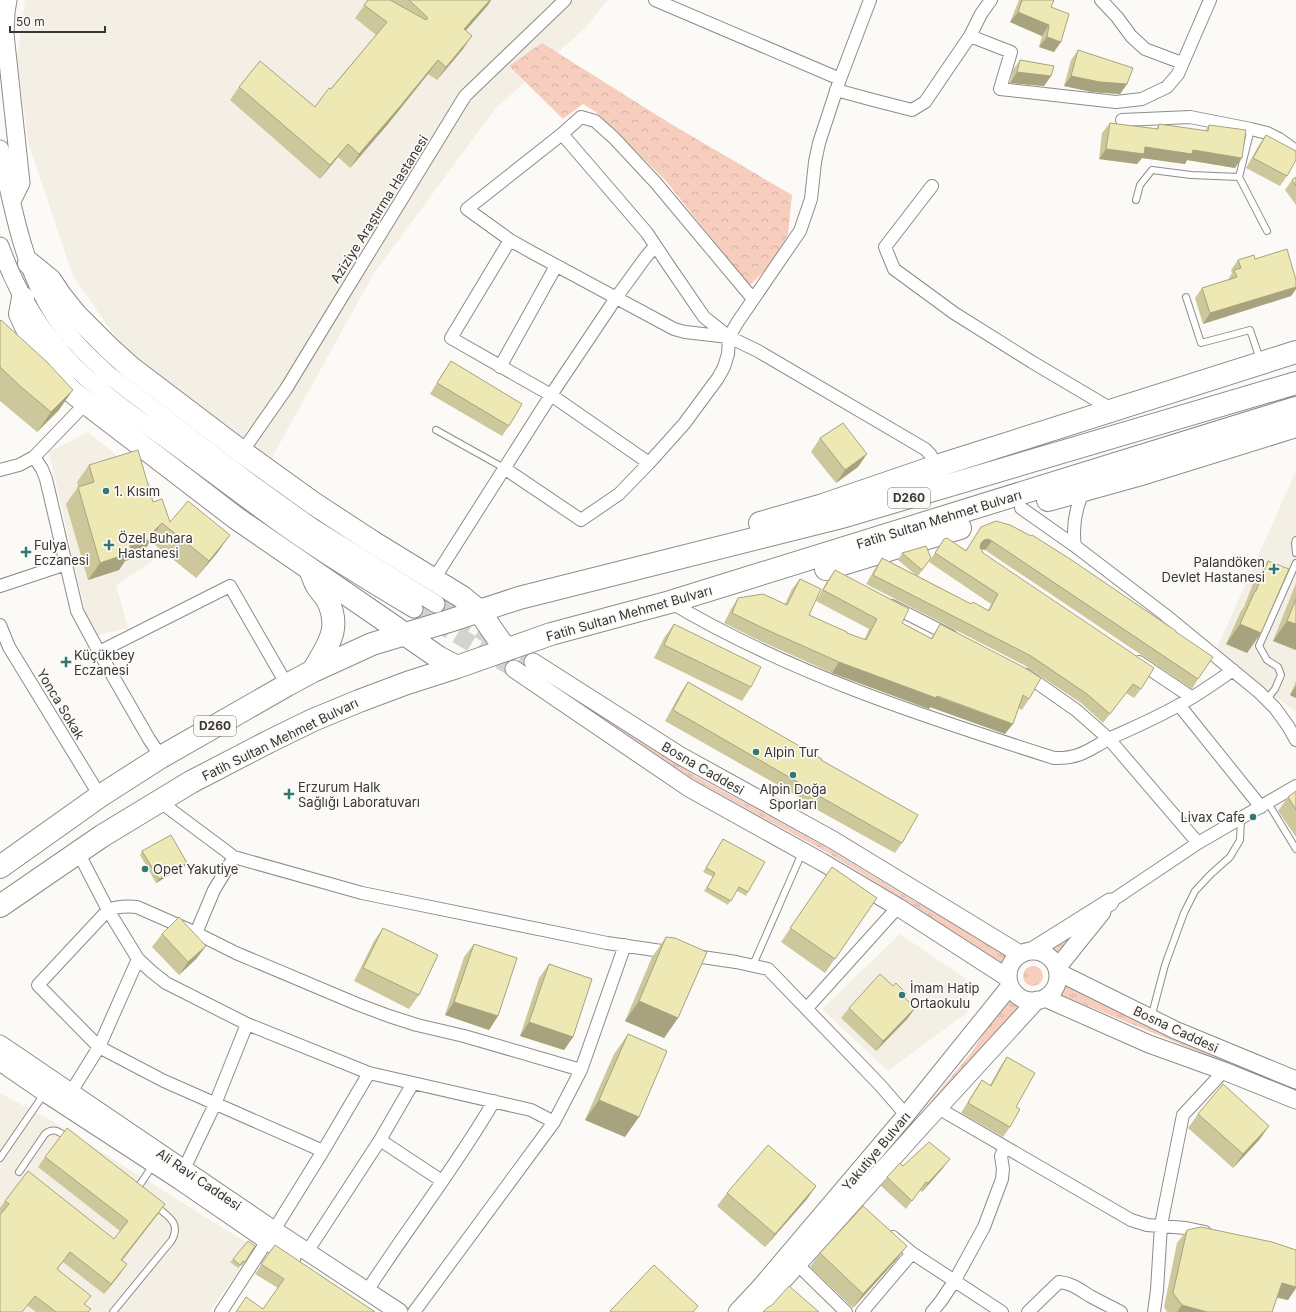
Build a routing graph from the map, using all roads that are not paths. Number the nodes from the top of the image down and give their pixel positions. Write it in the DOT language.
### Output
graph roads {
  1 [pos="8,0"];
  2 [pos="565,0"];
  3 [pos="655,0"];
  4 [pos="870,0"];
  5 [pos="991,0"];
  6 [pos="1101,0"];
  7 [pos="1210,0"];
  8 [pos="970,36"];
  9 [pos="1182,64"];
  10 [pos="838,84"];
  11 [pos="1122,120"];
  12 [pos="1252,129"];
  13 [pos="562,134"];
  14 [pos="0,149"];
  15 [pos="1296,152"];
  16 [pos="1239,177"];
  17 [pos="932,186"];
  18 [pos="1136,200"];
  19 [pos="12,201"];
  20 [pos="1267,232"];
  21 [pos="510,240"];
  22 [pos="0,246"];
  23 [pos="655,246"];
  24 [pos="29,263"];
  25 [pos="556,266"];
  26 [pos="23,298"];
  27 [pos="616,298"];
  28 [pos="1186,298"];
  29 [pos="753,299"];
  30 [pos="728,337"];
  31 [pos="1296,352"];
  32 [pos="1261,362"];
  33 [pos="500,367"];
  34 [pos="1296,383"];
  35 [pos="551,395"];
  36 [pos="86,403"];
  37 [pos="1296,408"];
  38 [pos="1113,410"];
  39 [pos="1296,426"];
  40 [pos="436,430"];
  41 [pos="242,452"];
  42 [pos="34,457"];
  43 [pos="649,463"];
  44 [pos="937,466"];
  45 [pos="504,468"];
  46 [pos="0,470"];
  47 [pos="1084,490"];
  48 [pos="1021,508"];
  49 [pos="1296,540"];
  50 [pos="1075,546"];
  51 [pos="703,551"];
  52 [pos="1296,553"];
  53 [pos="1296,563"];
  54 [pos="66,564"];
  55 [pos="310,570"];
  56 [pos="434,579"];
  57 [pos="0,586"];
  58 [pos="878,599"];
  59 [pos="673,601"];
  60 [pos="436,604"];
  61 [pos="414,609"];
  62 [pos="479,611"];
  63 [pos="0,625"];
  64 [pos="405,634"];
  65 [pos="964,643"];
  66 [pos="5,648"];
  67 [pos="99,652"];
  68 [pos="1132,658"];
  69 [pos="510,660"];
  70 [pos="533,662"];
  71 [pos="457,667"];
  72 [pos="1013,668"];
  73 [pos="1234,670"];
  74 [pos="314,671"];
  75 [pos="287,685"];
  76 [pos="1191,697"];
  77 [pos="1266,699"];
  78 [pos="1179,705"];
  79 [pos="1109,739"];
  80 [pos="1296,740"];
  81 [pos="161,757"];
  82 [pos="1296,786"];
  83 [pos="100,796"];
  84 [pos="159,801"];
  85 [pos="1265,805"];
  86 [pos="1241,819"];
  87 [pos="1198,843"];
  88 [pos="1296,849"];
  89 [pos="78,852"];
  90 [pos="803,852"];
  91 [pos="234,857"];
  92 [pos="0,866"];
  93 [pos="1110,902"];
  94 [pos="0,906"];
  95 [pos="898,908"];
  96 [pos="108,910"];
  97 [pos="196,933"];
  98 [pos="625,946"];
  99 [pos="1026,952"];
  100 [pos="138,959"];
  101 [pos="753,965"];
  102 [pos="1058,970"];
  103 [pos="1009,982"];
  104 [pos="1041,999"];
  105 [pos="807,1008"];
  106 [pos="1151,1018"];
  107 [pos="247,1024"];
  108 [pos="0,1044"];
  109 [pos="99,1047"];
  110 [pos="0,1062"];
  111 [pos="581,1070"];
  112 [pos="1224,1071"];
  113 [pos="369,1072"];
  114 [pos="1296,1080"];
  115 [pos="413,1082"];
  116 [pos="71,1092"];
  117 [pos="45,1093"];
  118 [pos="1296,1100"];
  119 [pos="494,1101"];
  120 [pos="215,1104"];
  121 [pos="938,1108"];
  122 [pos="906,1115"];
  123 [pos="554,1122"];
  124 [pos="380,1140"];
  125 [pos="76,1144"];
  126 [pos="1005,1147"];
  127 [pos="323,1151"];
  128 [pos="0,1158"];
  129 [pos="154,1164"];
  130 [pos="184,1169"];
  131 [pos="19,1172"];
  132 [pos="442,1181"];
  133 [pos="131,1185"];
  134 [pos="137,1189"];
  135 [pos="142,1194"];
  136 [pos="153,1204"];
  137 [pos="1161,1225"];
  138 [pos="882,1228"];
  139 [pos="1215,1234"];
  140 [pos="270,1236"];
  141 [pos="307,1252"];
  142 [pos="912,1253"];
  143 [pos="798,1265"];
  144 [pos="955,1280"];
  145 [pos="367,1291"];
  146 [pos="114,1312"];
  147 [pos="221,1312"];
  148 [pos="373,1312"];
  149 [pos="399,1312"];
  150 [pos="414,1312"];
  151 [pos="737,1312"];
  152 [pos="755,1312"];
  153 [pos="846,1312"];
  154 [pos="862,1312"];
  155 [pos="932,1312"];
  156 [pos="1002,1312"];
  157 [pos="1028,1312"];
  158 [pos="1121,1312"];
  159 [pos="1154,1312"];
  1 -- 19 [label="main road"];
  2 -- 41 [label="street, Aziziye Araştırma Hastanesi"];
  3 -- 10 [label="street"];
  4 -- 10 [label="street"];
  5 -- 8 [label="street"];
  6 -- 9 [label="street"];
  7 -- 9 [label="street"];
  8 -- 9 [label="street"];
  8 -- 10 [label="street"];
  10 -- 29 [label="street"];
  11 -- 12 [label="street"];
  12 -- 15 [label="street"];
  12 -- 16 [label="lane"];
  13 -- 21 [label="street"];
  13 -- 23 [label="street"];
  13 -- 29 [label="street"];
  14 -- 19 [label="main road"];
  16 -- 18 [label="lane"];
  16 -- 20 [label="lane"];
  17 -- 38 [label="street"];
  19 -- 24 [label="main road"];
  21 -- 25 [label="street"];
  21 -- 33 [label="street"];
  22 -- 26 [label="main road"];
  23 -- 27 [label="street"];
  23 -- 30 [label="street"];
  24 -- 41 [label="highway"];
  24 -- 60 [label="main road"];
  25 -- 27 [label="street"];
  25 -- 33 [label="street"];
  26 -- 36 [label="highway"];
  26 -- 61 [label="main road"];
  27 -- 30 [label="street"];
  27 -- 35 [label="street"];
  28 -- 32 [label="lane"];
  29 -- 30 [label="street"];
  30 -- 43 [label="street"];
  30 -- 44 [label="street"];
  31 -- 32 [label="highway"];
  32 -- 38 [label="highway"];
  33 -- 35 [label="street"];
  34 -- 51 [label="highway, D260"];
  35 -- 43 [label="street"];
  35 -- 45 [label="street"];
  36 -- 42 [label="street"];
  36 -- 55 [label="highway"];
  37 -- 59 [label="highway, Fatih Sultan Mehmet Bulvarı / D260"];
  38 -- 44 [label="highway"];
  39 -- 47 [label="highway"];
  40 -- 45 [label="lane"];
  41 -- 56 [label="highway"];
  42 -- 46 [label="street"];
  42 -- 54 [label="street"];
  43 -- 45 [label="street"];
  44 -- 51 [label="highway"];
  45 -- 56 [label="street"];
  47 -- 48 [label="highway"];
  47 -- 50 [label="street"];
  48 -- 50 [label="street"];
  48 -- 59 [label="highway"];
  49 -- 52 [label="lane"];
  50 -- 73 [label="street"];
  51 -- 62 [label="highway, D260"];
  53 -- 77 [label="lane"];
  54 -- 57 [label="street"];
  54 -- 67 [label="street"];
  55 -- 64 [label="highway"];
  55 -- 74 [label="highway"];
  56 -- 62 [label="highway"];
  58 -- 65 [label="street"];
  59 -- 69 [label="highway, Fatih Sultan Mehmet Bulvarı / D260"];
  59 -- 79 [label="street"];
  62 -- 64 [label="highway, D260"];
  62 -- 69 [label="highway"];
  63 -- 66 [label="street, Yonca Sokak"];
  64 -- 71 [label="highway"];
  64 -- 74 [label="highway, D260"];
  66 -- 83 [label="street, Yonca Sokak"];
  67 -- 75 [label="street"];
  67 -- 81 [label="street"];
  68 -- 76 [label="street"];
  69 -- 71 [label="highway, Fatih Sultan Mehmet Bulvarı / D260"];
  69 -- 90 [label="main road"];
  70 -- 99 [label="main road, Bosna Caddesi"];
  71 -- 84 [label="highway, Fatih Sultan Mehmet Bulvarı / D260"];
  72 -- 79 [label="street"];
  73 -- 76 [label="street"];
  73 -- 77 [label="street"];
  74 -- 75 [label="highway, D260"];
  75 -- 81 [label="highway, D260"];
  76 -- 78 [label="street"];
  77 -- 80 [label="street"];
  78 -- 79 [label="street"];
  78 -- 85 [label="street"];
  79 -- 87 [label="street"];
  81 -- 83 [label="highway, D260"];
  82 -- 85 [label="street"];
  83 -- 92 [label="highway, D260"];
  84 -- 89 [label="highway, Fatih Sultan Mehmet Bulvarı / D260"];
  84 -- 91 [label="street"];
  85 -- 86 [label="street"];
  85 -- 88 [label="lane"];
  86 -- 87 [label="street"];
  86 -- 106 [label="lane"];
  87 -- 93 [label="street"];
  89 -- 94 [label="highway, Fatih Sultan Mehmet Bulvarı / D260"];
  89 -- 96 [label="street"];
  90 -- 95 [label="main road"];
  90 -- 101 [label="lane"];
  91 -- 97 [label="street"];
  91 -- 98 [label="street"];
  93 -- 99 [label="main road"];
  93 -- 102 [label="main road"];
  95 -- 103 [label="main road"];
  95 -- 105 [label="street"];
  96 -- 97 [label="street"];
  96 -- 100 [label="street"];
  96 -- 109 [label="street"];
  97 -- 111 [label="street"];
  98 -- 101 [label="street"];
  98 -- 111 [label="street"];
  99 -- 102 [label="main road"];
  99 -- 103 [label="main road"];
  100 -- 107 [label="street"];
  100 -- 109 [label="street"];
  101 -- 105 [label="street"];
  102 -- 104 [label="main road"];
  102 -- 106 [label="main road, Bosna Caddesi"];
  103 -- 104 [label="main road"];
  103 -- 122 [label="main road, Yakutiye Bulvarı"];
  104 -- 112 [label="main road"];
  104 -- 121 [label="main road, Yakutiye Bulvarı"];
  105 -- 122 [label="street"];
  106 -- 114 [label="main road, Bosna Caddesi"];
  107 -- 113 [label="street"];
  107 -- 120 [label="street"];
  108 -- 116 [label="main road, Ali Ravi Caddesi"];
  109 -- 116 [label="street"];
  109 -- 120 [label="street"];
  110 -- 117 [label="main road, Ali Ravi Caddesi"];
  111 -- 123 [label="street"];
  112 -- 118 [label="main road"];
  112 -- 137 [label="street"];
  113 -- 115 [label="street"];
  113 -- 127 [label="street"];
  115 -- 119 [label="street"];
  115 -- 124 [label="street"];
  116 -- 130 [label="main road, Ali Ravi Caddesi"];
  117 -- 128 [label="lane"];
  117 -- 129 [label="main road, Ali Ravi Caddesi"];
  119 -- 123 [label="street"];
  119 -- 132 [label="street"];
  120 -- 127 [label="street"];
  120 -- 130 [label="street"];
  121 -- 126 [label="street"];
  121 -- 143 [label="main road, Yakutiye Bulvarı"];
  122 -- 151 [label="main road, Yakutiye Bulvarı"];
  123 -- 150 [label="street"];
  124 -- 132 [label="street"];
  124 -- 141 [label="street"];
  125 -- 131 [label="lane"];
  126 -- 137 [label="street"];
  126 -- 144 [label="street"];
  127 -- 140 [label="street"];
  129 -- 134 [label="lane"];
  129 -- 140 [label="main road, Ali Ravi Caddesi"];
  130 -- 140 [label="main road, Ali Ravi Caddesi"];
  132 -- 145 [label="street"];
  133 -- 134 [label="lane"];
  134 -- 135 [label="lane"];
  136 -- 146 [label="lane"];
  137 -- 139 [label="street"];
  137 -- 159 [label="street"];
  138 -- 142 [label="street"];
  140 -- 141 [label="main road, Ali Ravi Caddesi"];
  140 -- 147 [label="street"];
  140 -- 148 [label="main road, Ali Ravi Caddesi"];
  141 -- 145 [label="main road, Ali Ravi Caddesi"];
  142 -- 144 [label="street"];
  142 -- 154 [label="street"];
  143 -- 152 [label="main road, Yakutiye Bulvarı"];
  143 -- 153 [label="street"];
  144 -- 155 [label="street"];
  144 -- 156 [label="street"];
  145 -- 149 [label="main road, Ali Ravi Caddesi"];
  157 -- 158 [label="street"];
}
